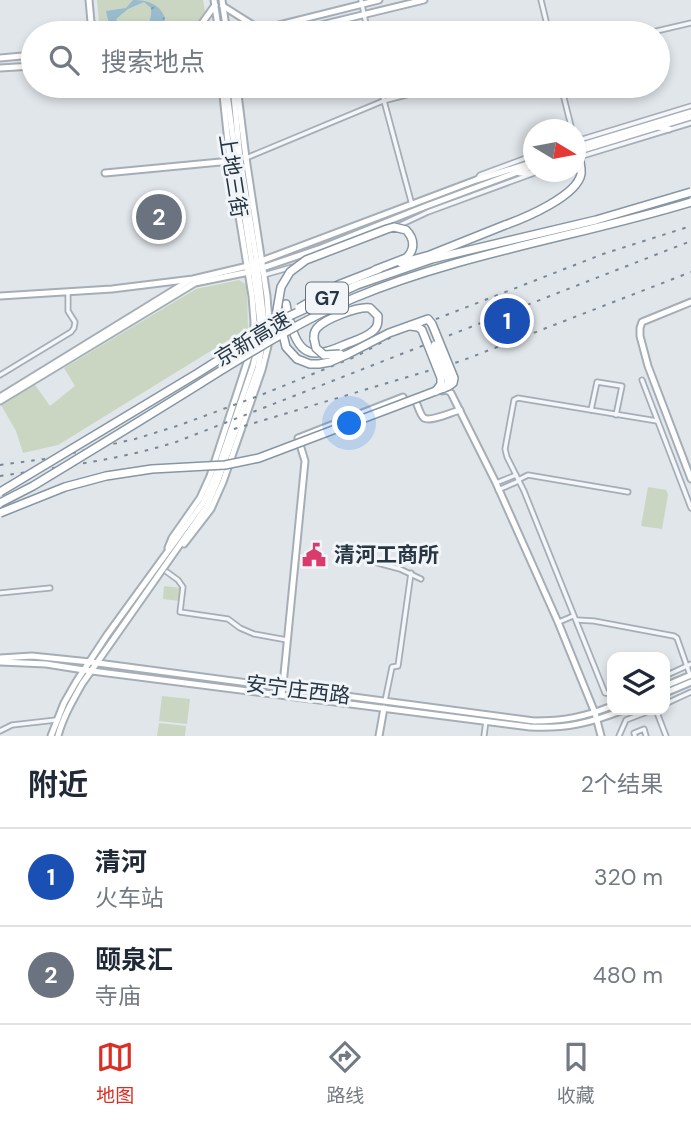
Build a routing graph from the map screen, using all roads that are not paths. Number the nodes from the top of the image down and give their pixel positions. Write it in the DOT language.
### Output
graph roads {
  1 [pos="89,0"];
  2 [pos="379,0"];
  3 [pos="424,0"];
  4 [pos="541,0"];
  5 [pos="361,2"];
  6 [pos="215,3"];
  7 [pos="222,3"];
  8 [pos="363,15"];
  9 [pos="91,21"];
  10 [pos="203,21"];
  11 [pos="217,21"];
  12 [pos="225,21"];
  13 [pos="248,21"];
  14 [pos="293,21"];
  15 [pos="338,21"];
  16 [pos="365,21"];
  17 [pos="546,21"];
  18 [pos="691,23"];
  19 [pos="670,28"];
  20 [pos="21,56"];
  21 [pos="0,58"];
  22 [pos="21,67"];
  23 [pos="0,68"];
  24 [pos="226,98"];
  25 [pos="235,98"];
  26 [pos="391,98"];
  27 [pos="564,98"];
  28 [pos="383,100"];
  29 [pos="691,106"];
  30 [pos="569,119"];
  31 [pos="690,119"];
  32 [pos="655,127"];
  33 [pos="669,129"];
  34 [pos="586,146"];
  35 [pos="586,147"];
  36 [pos="586,147"];
  37 [pos="586,148"];
  38 [pos="523,159"];
  39 [pos="238,160"];
  40 [pos="523,167"];
  41 [pos="523,169"];
  42 [pos="105,173"];
  43 [pos="513,173"];
  44 [pos="523,173"];
  45 [pos="523,176"];
  46 [pos="478,180"];
  47 [pos="577,182"];
  48 [pos="691,192"];
  49 [pos="691,201"];
  50 [pos="412,205"];
  51 [pos="258,267"];
  52 [pos="375,270"];
  53 [pos="194,281"];
  54 [pos="158,283"];
  55 [pos="68,292"];
  56 [pos="0,296"];
  57 [pos="160,298"];
  58 [pos="691,302"];
  59 [pos="286,304"];
  60 [pos="283,319"];
  61 [pos="407,326"];
  62 [pos="360,347"];
  63 [pos="0,375"];
  64 [pos="642,380"];
  65 [pos="439,390"];
  66 [pos="0,399"];
  67 [pos="415,402"];
  68 [pos="460,410"];
  69 [pos="591,411"];
  70 [pos="616,415"];
  71 [pos="657,421"];
  72 [pos="518,478"];
  73 [pos="691,479"];
  74 [pos="497,487"];
  75 [pos="0,492"];
  76 [pos="628,492"];
  77 [pos="0,503"];
  78 [pos="691,508"];
  79 [pos="0,513"];
  80 [pos="166,560"];
  81 [pos="374,562"];
  82 [pos="167,572"];
  83 [pos="411,573"];
  84 [pos="421,579"];
  85 [pos="50,588"];
  86 [pos="0,593"];
  87 [pos="575,618"];
  88 [pos="558,622"];
  89 [pos="287,640"];
  90 [pos="0,660"];
  91 [pos="94,662"];
  92 [pos="689,664"];
  93 [pos="88,671"];
  94 [pos="670,674"];
  95 [pos="691,677"];
  96 [pos="670,684"];
  97 [pos="283,688"];
  98 [pos="670,690"];
  99 [pos="607,692"];
  100 [pos="691,692"];
  101 [pos="282,695"];
  102 [pos="670,702"];
  103 [pos="385,705"];
  104 [pos="607,709"];
  105 [pos="607,714"];
  106 [pos="640,715"];
  107 [pos="656,715"];
  108 [pos="596,717"];
  109 [pos="56,720"];
  110 [pos="486,721"];
  111 [pos="0,731"];
  112 [pos="51,736"];
  113 [pos="58,736"];
  114 [pos="379,736"];
  115 [pos="484,736"];
  116 [pos="601,736"];
  117 [pos="619,736"];
  118 [pos="635,736"];
  119 [pos="646,736"];
  120 [pos="666,736"];
  1 -- 9 [label="main road"];
  2 -- 5 [label="main road"];
  3 -- 8 [label="main road"];
  4 -- 17 [label="street"];
  5 -- 8 [label="street"];
  5 -- 14 [label="main road"];
  6 -- 10 [label="main road"];
  6 -- 11 [label="main road"];
  7 -- 12 [label="main road"];
  7 -- 13 [label="main road"];
  8 -- 15 [label="main road"];
  8 -- 16 [label="street"];
  18 -- 19 [label="street"];
  20 -- 21 [label="main road"];
  22 -- 23 [label="main road"];
  24 -- 39 [label="main road, 上地三街"];
  25 -- 39 [label="main road, 上地三街"];
  26 -- 28 [label="street"];
  27 -- 30 [label="street"];
  28 -- 39 [label="street"];
  28 -- 50 [label="street"];
  29 -- 34 [label="street"];
  31 -- 32 [label="main road"];
  31 -- 33 [label="street"];
  31 -- 35 [label="main road"];
  32 -- 33 [label="main road"];
  32 -- 36 [label="main road"];
  33 -- 37 [label="street"];
  38 -- 46 [label="street"];
  39 -- 42 [label="main road"];
  39 -- 51 [label="main road, 上地三街"];
  39 -- 51 [label="main road, 上地三街"];
  40 -- 46 [label="main road"];
  41 -- 43 [label="main road"];
  43 -- 44 [label="main road"];
  43 -- 51 [label="main road"];
  45 -- 51 [label="street"];
  46 -- 50 [label="main road"];
  47 -- 52 [label="highway, bridge"];
  48 -- 60 [label="highway, 京新高速 / G7, bridge"];
  49 -- 77 [label="highway, 京新高速 / G7, bridge"];
  50 -- 51 [label="main road"];
  51 -- 53 [label="main road"];
  51 -- 80 [label="main road"];
  51 -- 80 [label="main road"];
  52 -- 60 [label="highway, bridge"];
  52 -- 62 [label="highway, bridge"];
  53 -- 54 [label="main road"];
  53 -- 57 [label="main road"];
  53 -- 66 [label="main road"];
  54 -- 55 [label="main road"];
  54 -- 57 [label="main road"];
  55 -- 56 [label="main road"];
  55 -- 63 [label="street"];
  57 -- 66 [label="main road"];
  58 -- 73 [label="main road"];
  59 -- 62 [label="highway, bridge"];
  60 -- 75 [label="highway, 京新高速 / G7, bridge"];
  61 -- 62 [label="highway, bridge"];
  61 -- 65 [label="highway, bridge"];
  61 -- 65 [label="highway, bridge"];
  64 -- 71 [label="street"];
  65 -- 79 [label="highway, bridge"];
  67 -- 68 [label="main road"];
  67 -- 68 [label="main road"];
  67 -- 89 [label="main road"];
  68 -- 74 [label="main road"];
  69 -- 70 [label="street"];
  69 -- 70 [label="street"];
  69 -- 72 [label="street"];
  70 -- 71 [label="street"];
  71 -- 78 [label="street"];
  72 -- 74 [label="street"];
  72 -- 76 [label="street"];
  72 -- 87 [label="street"];
  74 -- 88 [label="main road"];
  80 -- 91 [label="main road"];
  81 -- 83 [label="street"];
  82 -- 89 [label="street"];
  83 -- 84 [label="street"];
  83 -- 103 [label="street"];
  85 -- 86 [label="street"];
  87 -- 88 [label="street"];
  87 -- 92 [label="street"];
  87 -- 99 [label="street"];
  88 -- 108 [label="main road"];
  89 -- 97 [label="main road"];
  90 -- 91 [label="main road, 安宁庄西路"];
  90 -- 93 [label="main road, 安宁庄西路"];
  91 -- 93 [label="main road"];
  91 -- 97 [label="main road, 安宁庄西路"];
  92 -- 94 [label="street"];
  92 -- 95 [label="street"];
  93 -- 101 [label="main road, 安宁庄西路"];
  93 -- 109 [label="main road"];
  93 -- 113 [label="main road"];
  95 -- 96 [label="main road"];
  95 -- 98 [label="main road"];
  97 -- 101 [label="main road"];
  97 -- 103 [label="main road, 安宁庄西路"];
  100 -- 102 [label="street"];
  101 -- 103 [label="main road, 安宁庄西路"];
  103 -- 108 [label="main road, 安宁庄西路"];
  103 -- 110 [label="main road, 安宁庄西路"];
  103 -- 114 [label="main road"];
  104 -- 108 [label="main road"];
  105 -- 108 [label="main road, 安宁庄西路"];
  106 -- 117 [label="street"];
  107 -- 120 [label="street"];
  108 -- 110 [label="main road, 安宁庄西路"];
  108 -- 116 [label="main road"];
  109 -- 111 [label="street"];
  109 -- 112 [label="main road"];
  110 -- 115 [label="street"];
  118 -- 119 [label="street"];
}
